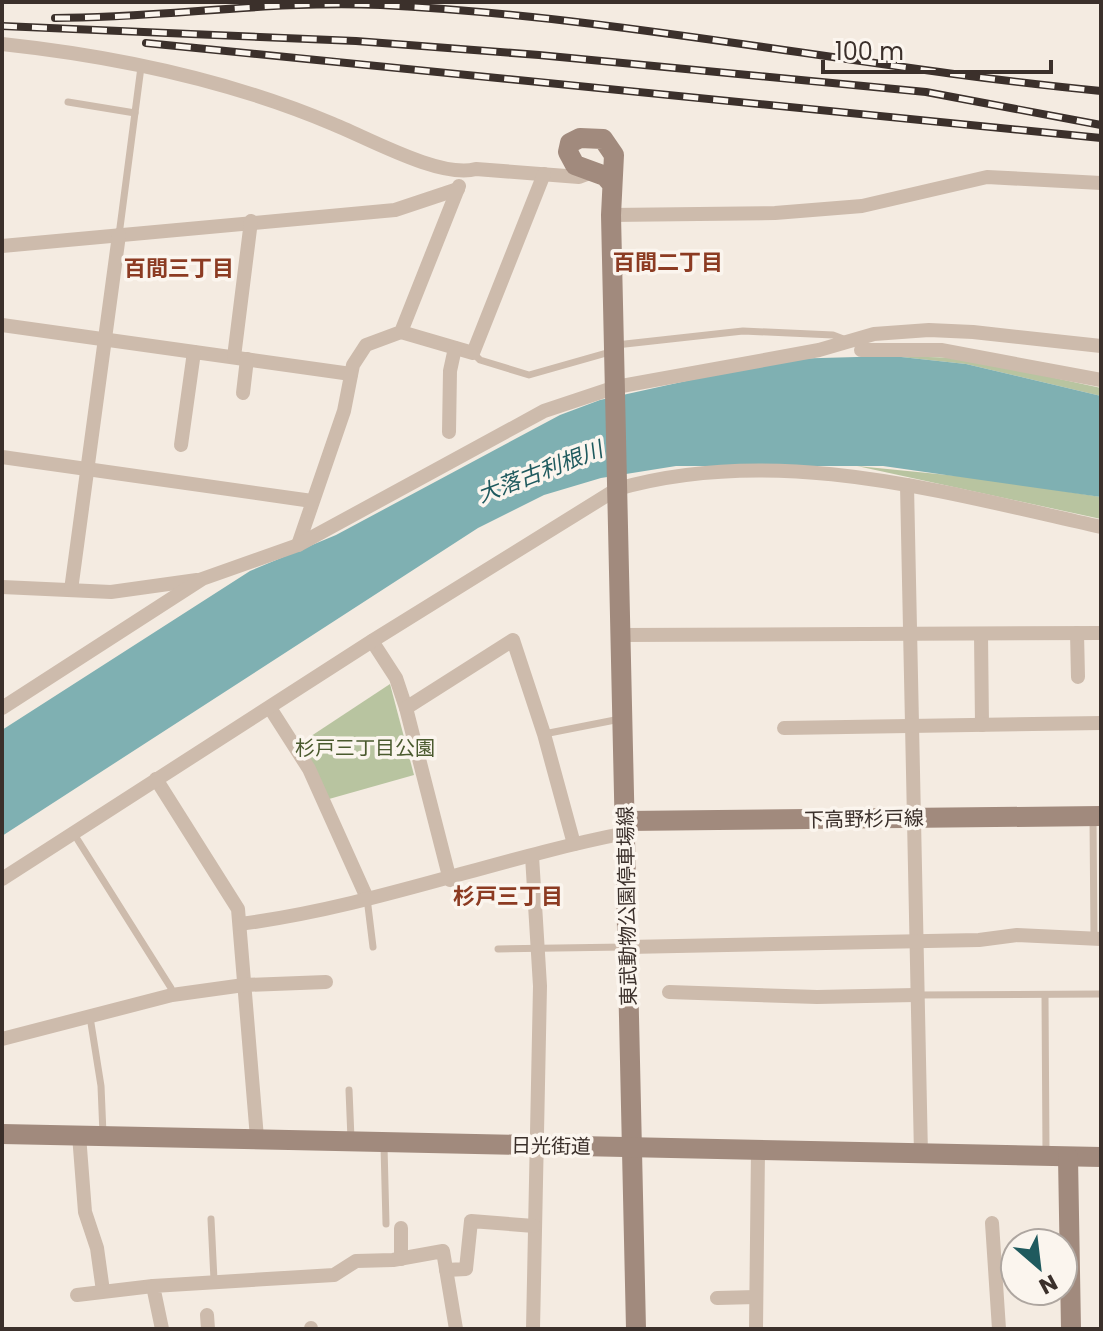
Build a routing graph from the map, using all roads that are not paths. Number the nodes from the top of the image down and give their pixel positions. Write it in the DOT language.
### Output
graph roads {
  1 [pos="2,44"];
  2 [pos="141,67"];
  3 [pos="68,102"];
  4 [pos="135,113"];
  5 [pos="570,157"];
  6 [pos="467,172"];
  7 [pos="547,174"];
  8 [pos="603,177"];
  9 [pos="1101,183"];
  10 [pos="458,189"];
  11 [pos="611,215"];
  12 [pos="251,221"];
  13 [pos="119,235"];
  14 [pos="2,246"];
  15 [pos="2,325"];
  16 [pos="401,332"];
  17 [pos="105,339"];
  18 [pos="848,340"];
  19 [pos="1101,346"];
  20 [pos="455,348"];
  21 [pos="614,348"];
  22 [pos="861,350"];
  23 [pos="194,352"];
  24 [pos="473,353"];
  25 [pos="241,358"];
  26 [pos="351,374"];
  27 [pos="1101,380"];
  28 [pos="616,390"];
  29 [pos="243,393"];
  30 [pos="449,432"];
  31 [pos="181,445"];
  32 [pos="2,457"];
  33 [pos="87,468"];
  34 [pos="907,485"];
  35 [pos="617,486"];
  36 [pos="312,501"];
  37 [pos="1101,527"];
  38 [pos="298,545"];
  39 [pos="202,579"];
  40 [pos="2,587"];
  41 [pos="71,590"];
  42 [pos="1077,633"];
  43 [pos="1101,633"];
  44 [pos="981,634"];
  45 [pos="620,635"];
  46 [pos="911,635"];
  47 [pos="372,641"];
  48 [pos="1078,677"];
  49 [pos="2,708"];
  50 [pos="270,708"];
  51 [pos="406,708"];
  52 [pos="622,719"];
  53 [pos="1101,723"];
  54 [pos="982,725"];
  55 [pos="912,726"];
  56 [pos="784,728"];
  57 [pos="544,734"];
  58 [pos="156,779"];
  59 [pos="1097,816"];
  60 [pos="912,818"];
  61 [pos="626,827"];
  62 [pos="73,833"];
  63 [pos="574,844"];
  64 [pos="532,856"];
  65 [pos="2,879"];
  66 [pos="450,880"];
  67 [pos="367,898"];
  68 [pos="240,924"];
  69 [pos="1097,939"];
  70 [pos="915,941"];
  71 [pos="373,947"];
  72 [pos="628,947"];
  73 [pos="540,948"];
  74 [pos="498,949"];
  75 [pos="326,982"];
  76 [pos="244,985"];
  77 [pos="669,992"];
  78 [pos="1101,994"];
  79 [pos="172,995"];
  80 [pos="915,995"];
  81 [pos="1045,995"];
  82 [pos="90,1017"];
  83 [pos="2,1039"];
  84 [pos="349,1090"];
  85 [pos="2,1134"];
  86 [pos="79,1135"];
  87 [pos="103,1135"];
  88 [pos="257,1138"];
  89 [pos="352,1141"];
  90 [pos="384,1142"];
  91 [pos="535,1146"];
  92 [pos="632,1147"];
  93 [pos="758,1150"];
  94 [pos="921,1155"];
  95 [pos="1046,1156"];
  96 [pos="1068,1157"];
  97 [pos="1101,1157"];
  98 [pos="211,1219"];
  99 [pos="992,1223"];
  100 [pos="386,1224"];
  101 [pos="534,1226"];
  102 [pos="401,1228"];
  103 [pos="401,1259"];
  104 [pos="446,1270"];
  105 [pos="214,1280"];
  106 [pos="153,1286"];
  107 [pos="103,1291"];
  108 [pos="77,1295"];
  109 [pos="756,1297"];
  110 [pos="717,1298"];
  111 [pos="162,1329"];
  112 [pos="456,1329"];
  113 [pos="533,1329"];
  114 [pos="636,1329"];
  115 [pos="756,1329"];
  116 [pos="999,1329"];
  117 [pos="1071,1329"];
  1 -- 2 [label="street"];
  2 -- 4 [label="lane"];
  2 -- 6 [label="street"];
  3 -- 4 [label="lane"];
  4 -- 13 [label="lane"];
  5 -- 7 [label="street"];
  5 -- 8 [label="main road"];
  5 -- 8 [label="main road"];
  6 -- 7 [label="street"];
  6 -- 10 [label="street"];
  7 -- 8 [label="street"];
  7 -- 24 [label="street"];
  8 -- 11 [label="main road"];
  9 -- 11 [label="street"];
  10 -- 12 [label="street"];
  10 -- 16 [label="street"];
  11 -- 21 [label="main road"];
  12 -- 13 [label="street"];
  12 -- 25 [label="street"];
  13 -- 14 [label="street"];
  13 -- 17 [label="street"];
  15 -- 17 [label="street"];
  16 -- 20 [label="street"];
  16 -- 26 [label="street"];
  17 -- 23 [label="street"];
  17 -- 33 [label="street"];
  18 -- 19 [label="street"];
  18 -- 21 [label="lane"];
  18 -- 28 [label="street"];
  20 -- 24 [label="street"];
  20 -- 30 [label="street"];
  21 -- 24 [label="lane"];
  21 -- 28 [label="main road"];
  22 -- 27 [label="street"];
  23 -- 25 [label="street"];
  23 -- 31 [label="street"];
  25 -- 26 [label="street"];
  25 -- 29 [label="street"];
  26 -- 36 [label="street"];
  28 -- 35 [label="main road, 東武動物公園停車場線"];
  28 -- 38 [label="street"];
  32 -- 33 [label="street"];
  33 -- 36 [label="street"];
  33 -- 41 [label="street"];
  34 -- 35 [label="street"];
  34 -- 37 [label="street"];
  34 -- 46 [label="street"];
  35 -- 45 [label="main road, 東武動物公園停車場線"];
  35 -- 47 [label="street"];
  36 -- 38 [label="street"];
  38 -- 39 [label="street"];
  39 -- 41 [label="street"];
  39 -- 49 [label="street"];
  40 -- 41 [label="street"];
  42 -- 43 [label="street"];
  42 -- 44 [label="street"];
  42 -- 48 [label="street"];
  44 -- 46 [label="street"];
  44 -- 54 [label="street"];
  45 -- 46 [label="street"];
  45 -- 52 [label="main road, 東武動物公園停車場線"];
  46 -- 55 [label="street"];
  47 -- 50 [label="street"];
  47 -- 51 [label="street"];
  50 -- 58 [label="street"];
  50 -- 67 [label="street"];
  51 -- 57 [label="street"];
  51 -- 66 [label="street"];
  52 -- 57 [label="lane"];
  52 -- 61 [label="main road, 東武動物公園停車場線"];
  53 -- 54 [label="street"];
  54 -- 55 [label="street"];
  55 -- 56 [label="street"];
  55 -- 60 [label="street"];
  57 -- 63 [label="street"];
  58 -- 62 [label="street"];
  58 -- 68 [label="street"];
  59 -- 60 [label="main road, 下高野杉戸線"];
  59 -- 69 [label="lane"];
  60 -- 61 [label="main road, 下高野杉戸線"];
  60 -- 70 [label="street"];
  61 -- 63 [label="street"];
  61 -- 72 [label="main road, 東武動物公園停車場線"];
  62 -- 65 [label="street"];
  62 -- 79 [label="lane"];
  63 -- 64 [label="street"];
  64 -- 66 [label="street"];
  64 -- 73 [label="street"];
  66 -- 67 [label="street"];
  67 -- 68 [label="street"];
  67 -- 71 [label="lane"];
  68 -- 76 [label="street"];
  69 -- 70 [label="street"];
  70 -- 72 [label="street"];
  70 -- 80 [label="street"];
  72 -- 73 [label="lane"];
  72 -- 92 [label="main road, 東武動物公園停車場線"];
  73 -- 74 [label="lane"];
  73 -- 91 [label="street"];
  75 -- 76 [label="street"];
  76 -- 79 [label="street"];
  76 -- 88 [label="street"];
  77 -- 80 [label="street"];
  78 -- 81 [label="lane"];
  79 -- 82 [label="street"];
  80 -- 81 [label="lane"];
  80 -- 94 [label="street"];
  81 -- 95 [label="lane"];
  82 -- 83 [label="street"];
  82 -- 87 [label="lane"];
  84 -- 89 [label="lane"];
  85 -- 86 [label="main road, 日光街道"];
  86 -- 87 [label="main road, 日光街道"];
  86 -- 107 [label="street"];
  87 -- 88 [label="main road, 日光街道"];
  88 -- 89 [label="main road, 日光街道"];
  89 -- 90 [label="main road, 日光街道"];
  90 -- 91 [label="main road, 日光街道"];
  90 -- 100 [label="lane"];
  91 -- 92 [label="main road, 日光街道"];
  91 -- 101 [label="street"];
  92 -- 93 [label="main road, 日光街道"];
  92 -- 114 [label="main road, 東武動物公園停車場線"];
  93 -- 94 [label="main road, 日光街道"];
  93 -- 109 [label="street"];
  94 -- 95 [label="main road, 日光街道"];
  95 -- 96 [label="main road, 日光街道"];
  96 -- 97 [label="main road, 日光街道"];
  96 -- 117 [label="main road"];
  98 -- 105 [label="lane"];
  99 -- 116 [label="street"];
  101 -- 104 [label="street"];
  101 -- 113 [label="street"];
  102 -- 103 [label="street"];
  103 -- 104 [label="street"];
  103 -- 105 [label="street"];
  104 -- 112 [label="street"];
  105 -- 106 [label="street"];
  106 -- 107 [label="street"];
  106 -- 111 [label="street"];
  107 -- 108 [label="street"];
  109 -- 110 [label="street"];
  109 -- 115 [label="street"];
}
